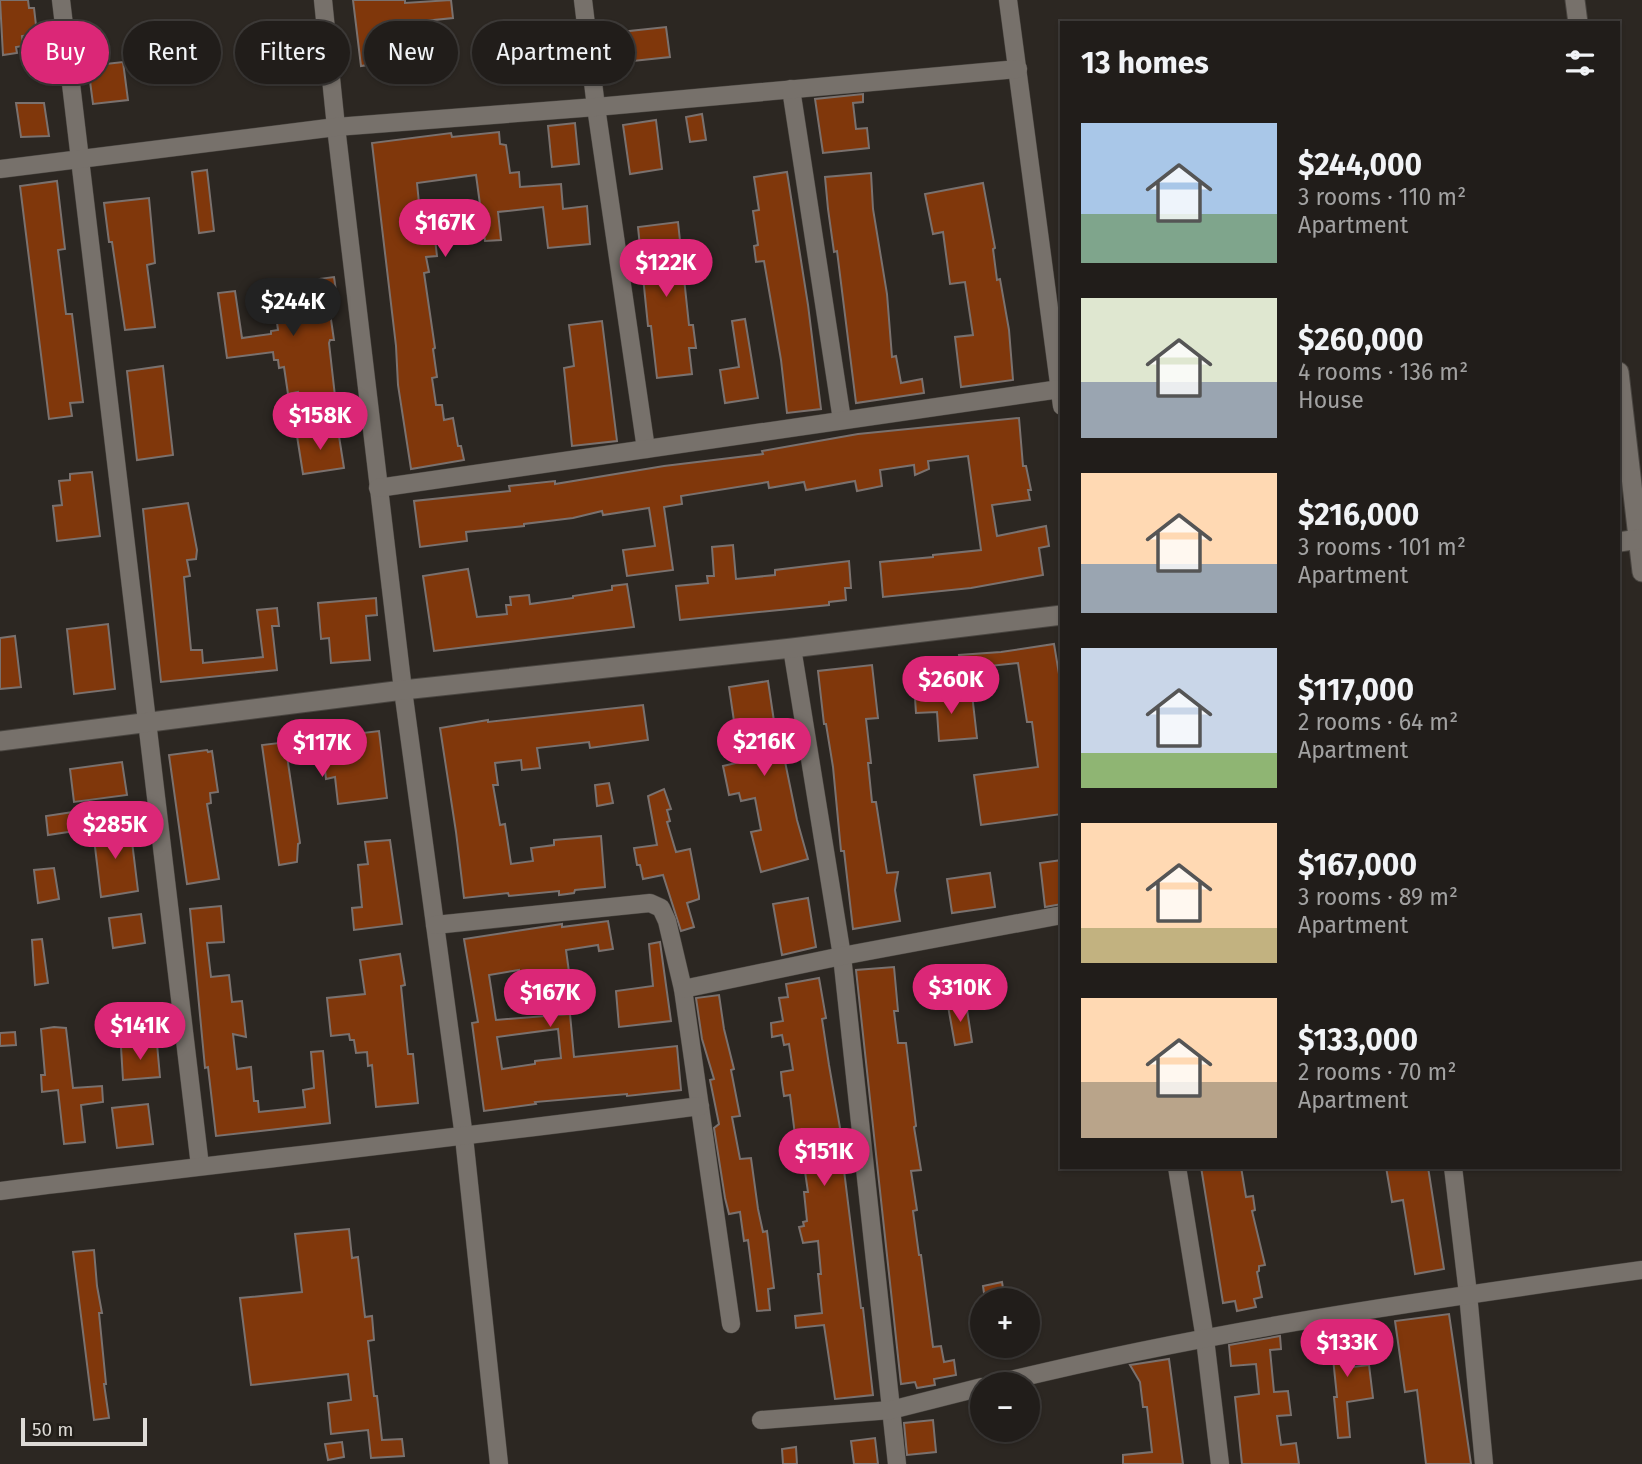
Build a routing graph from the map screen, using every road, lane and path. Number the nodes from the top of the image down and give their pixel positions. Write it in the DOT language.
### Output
graph roads {
  1 [pos="61,0"];
  2 [pos="323,0"];
  3 [pos="583,0"];
  4 [pos="1008,0"];
  5 [pos="1575,0"];
  6 [pos="1578,21"];
  7 [pos="1017,69"];
  8 [pos="791,89"];
  9 [pos="596,107"];
  10 [pos="336,127"];
  11 [pos="81,160"];
  12 [pos="0,169"];
  13 [pos="1620,379"];
  14 [pos="1060,391"];
  15 [pos="1060,398"];
  16 [pos="842,420"];
  17 [pos="646,449"];
  18 [pos="378,488"];
  19 [pos="1638,506"];
  20 [pos="1639,539"];
  21 [pos="1620,542"];
  22 [pos="1642,572"];
  23 [pos="1060,615"];
  24 [pos="792,648"];
  25 [pos="403,690"];
  26 [pos="147,722"];
  27 [pos="0,741"];
  28 [pos="1060,915"];
  29 [pos="435,925"];
  30 [pos="842,957"];
  31 [pos="683,989"];
  32 [pos="700,1106"];
  33 [pos="464,1137"];
  34 [pos="200,1166"];
  35 [pos="1177,1169"];
  36 [pos="1453,1169"];
  37 [pos="0,1191"];
  38 [pos="1642,1270"];
  39 [pos="1468,1294"];
  40 [pos="731,1324"];
  41 [pos="1205,1339"];
  42 [pos="1040,1374"];
  43 [pos="970,1391"];
  44 [pos="891,1410"];
  45 [pos="761,1420"];
  46 [pos="499,1464"];
  47 [pos="897,1464"];
  48 [pos="1220,1464"];
  49 [pos="1484,1464"];
  1 -- 11 [label="street"];
  2 -- 10 [label="street"];
  3 -- 9 [label="street"];
  4 -- 7 [label="street"];
  5 -- 6 [label="street"];
  7 -- 8 [label="street"];
  7 -- 14 [label="street"];
  8 -- 9 [label="street"];
  8 -- 16 [label="street"];
  9 -- 10 [label="street"];
  9 -- 17 [label="street"];
  10 -- 11 [label="street"];
  10 -- 18 [label="street"];
  11 -- 12 [label="street"];
  11 -- 26 [label="street"];
  13 -- 19 [label="street"];
  15 -- 16 [label="street"];
  16 -- 17 [label="street"];
  17 -- 18 [label="street"];
  18 -- 25 [label="street"];
  19 -- 20 [label="street"];
  20 -- 21 [label="street"];
  20 -- 22 [label="street"];
  23 -- 24 [label="street"];
  24 -- 25 [label="street"];
  24 -- 30 [label="street"];
  25 -- 26 [label="street"];
  25 -- 29 [label="street"];
  26 -- 27 [label="street"];
  26 -- 34 [label="street"];
  28 -- 30 [label="street"];
  29 -- 31 [label="street"];
  29 -- 33 [label="street"];
  30 -- 31 [label="street"];
  30 -- 44 [label="street"];
  31 -- 32 [label="street"];
  32 -- 33 [label="street"];
  32 -- 40 [label="street"];
  33 -- 34 [label="street"];
  33 -- 46 [label="street"];
  34 -- 37 [label="street"];
  35 -- 41 [label="street"];
  36 -- 39 [label="street"];
  38 -- 39 [label="street"];
  39 -- 41 [label="street"];
  39 -- 49 [label="street"];
  41 -- 42 [label="street"];
  41 -- 48 [label="street"];
  43 -- 44 [label="street"];
  44 -- 45 [label="street"];
  44 -- 47 [label="street"];
}
